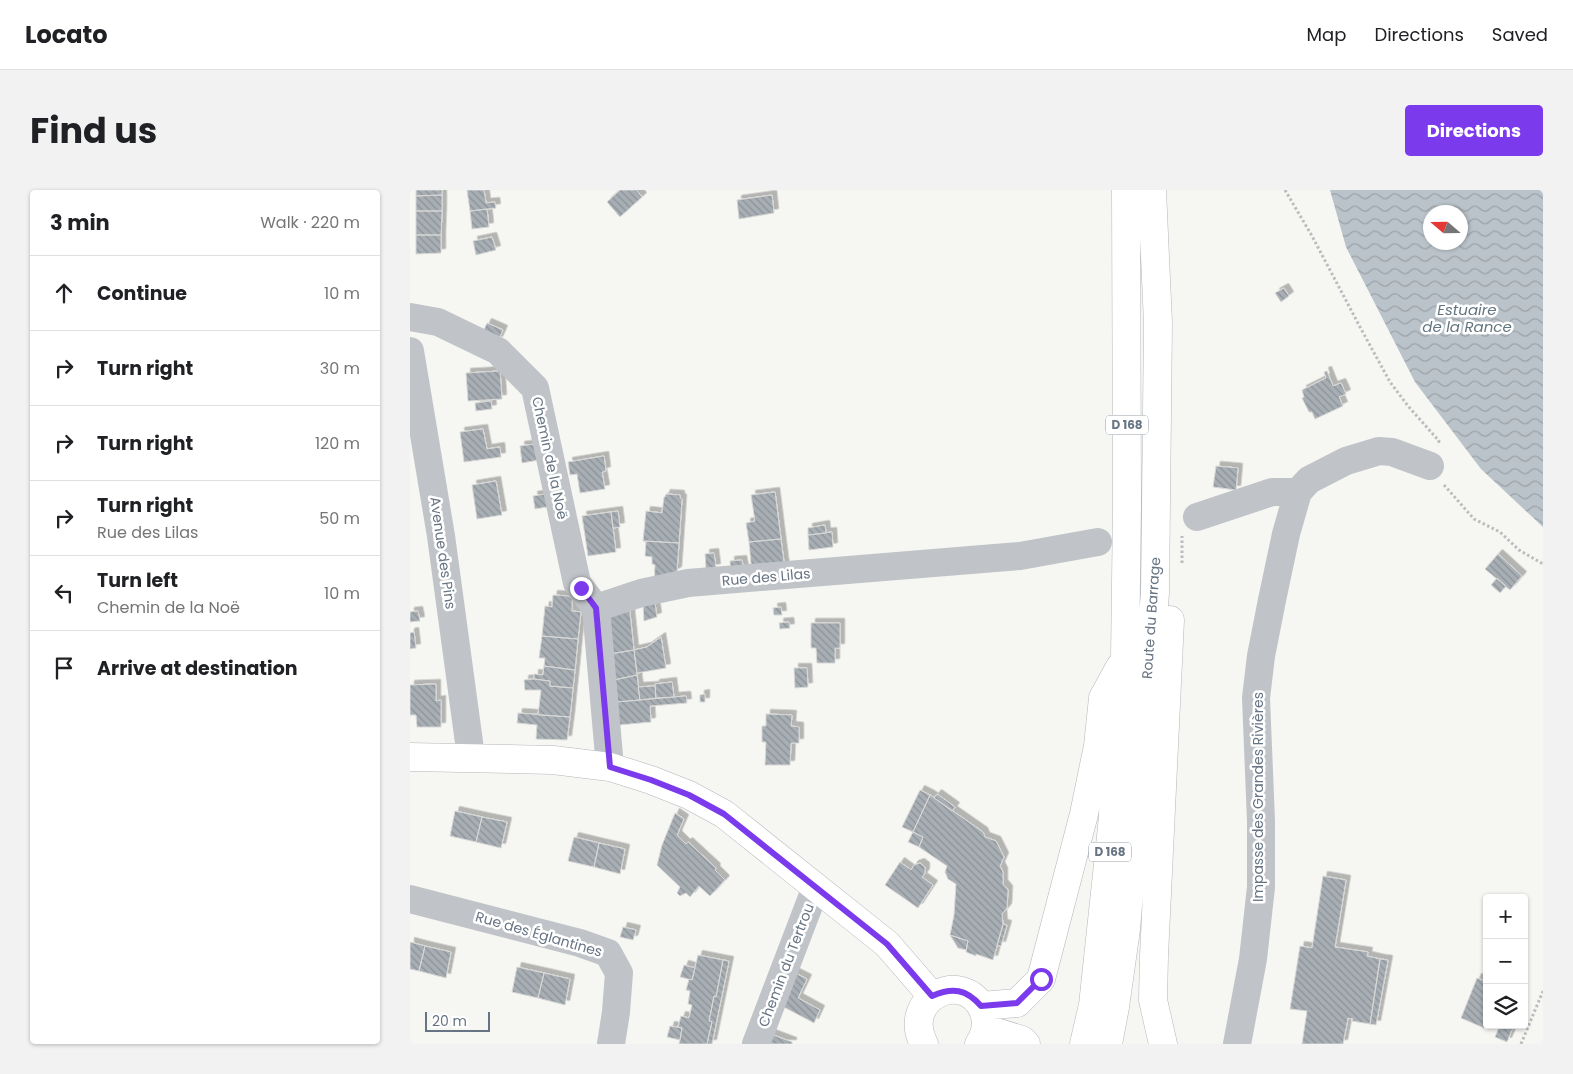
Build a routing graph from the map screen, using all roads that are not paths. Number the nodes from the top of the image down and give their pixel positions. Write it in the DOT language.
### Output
graph roads {
  1 [pos="1126,190"];
  2 [pos="1152,190"];
  3 [pos="410,317"];
  4 [pos="410,351"];
  5 [pos="1430,466"];
  6 [pos="1298,492"];
  7 [pos="1197,517"];
  8 [pos="1098,542"];
  9 [pos="1155,593"];
  10 [pos="596,608"];
  11 [pos="1125,659"];
  12 [pos="471,757"];
  13 [pos="410,759"];
  14 [pos="610,767"];
  15 [pos="816,887"];
  16 [pos="410,899"];
  17 [pos="932,996"];
  18 [pos="982,1027"];
  19 [pos="611,1044"];
  20 [pos="756,1044"];
  21 [pos="924,1044"];
  22 [pos="1026,1044"];
  23 [pos="1084,1044"];
  24 [pos="1108,1044"];
  25 [pos="1164,1044"];
  26 [pos="1237,1044"];
  1 -- 11 [label="main road, Route du Barrage / D 168"];
  2 -- 9 [label="main road, Route du Barrage / D 168"];
  3 -- 10 [label="street, Chemin de la Noë"];
  4 -- 12 [label="street, Avenue des Pins"];
  5 -- 6 [label="street"];
  6 -- 7 [label="street"];
  6 -- 26 [label="street, Impasse des Grandes Rivières"];
  8 -- 10 [label="street, Rue des Lilas"];
  9 -- 24 [label="main road, Route du Barrage / D 168"];
  9 -- 25 [label="main road"];
  10 -- 14 [label="street"];
  11 -- 18 [label="main road"];
  11 -- 23 [label="main road, Route du Barrage / D 168"];
  12 -- 13 [label="main road"];
  12 -- 14 [label="main road"];
  14 -- 15 [label="main road"];
  15 -- 17 [label="main road"];
  15 -- 20 [label="street, Chemin du Tertrou"];
  16 -- 19 [label="street, Rue des Églantines"];
  17 -- 18 [label="main road"];
  17 -- 21 [label="main road"];
  18 -- 22 [label="main road"];
}
